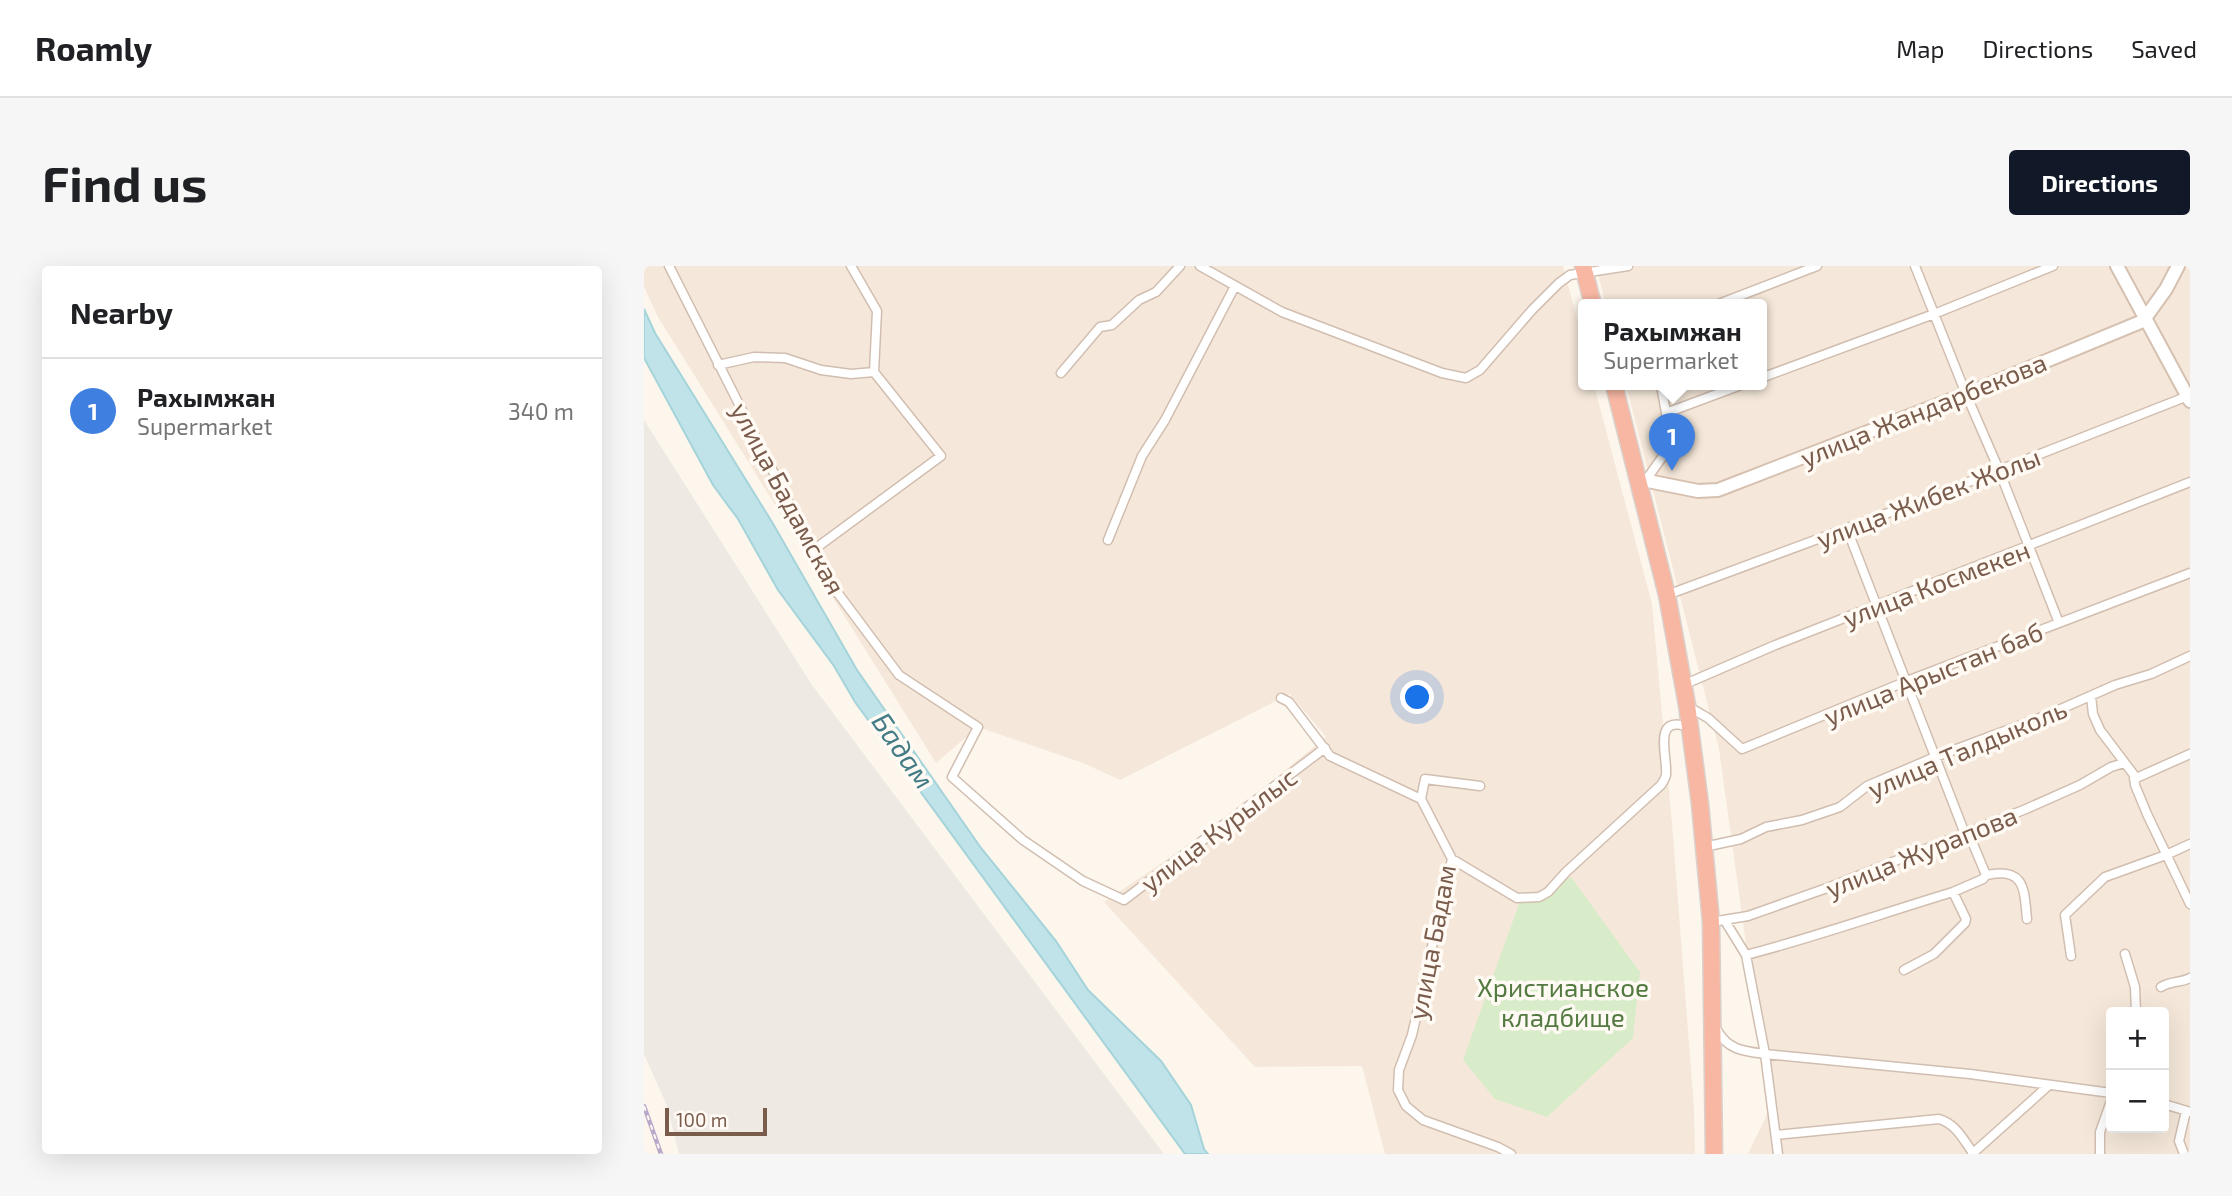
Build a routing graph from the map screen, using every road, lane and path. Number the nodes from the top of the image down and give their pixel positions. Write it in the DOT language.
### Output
graph roads {
  1 [pos="669,266"];
  2 [pos="851,266"];
  3 [pos="1180,266"];
  4 [pos="1200,266"];
  5 [pos="1628,266"];
  6 [pos="1817,266"];
  7 [pos="1915,266"];
  8 [pos="2053,266"];
  9 [pos="2117,266"];
  10 [pos="2175,268"];
  11 [pos="1584,270"];
  12 [pos="1235,286"];
  13 [pos="1591,299"];
  14 [pos="1732,299"];
  15 [pos="1934,314"];
  16 [pos="2145,318"];
  17 [pos="718,365"];
  18 [pos="874,372"];
  19 [pos="1061,373"];
  20 [pos="1767,375"];
  21 [pos="1615,390"];
  22 [pos="1662,390"];
  23 [pos="1728,390"];
  24 [pos="1966,394"];
  25 [pos="2189,398"];
  26 [pos="1666,413"];
  27 [pos="2000,470"];
  28 [pos="1642,479"];
  29 [pos="2190,482"];
  30 [pos="1847,529"];
  31 [pos="1108,540"];
  32 [pos="2029,547"];
  33 [pos="812,551"];
  34 [pos="2190,573"];
  35 [pos="1667,595"];
  36 [pos="1878,606"];
  37 [pos="2059,623"];
  38 [pos="2190,656"];
  39 [pos="1907,681"];
  40 [pos="1683,685"];
  41 [pos="2091,696"];
  42 [pos="1281,698"];
  43 [pos="1686,705"];
  44 [pos="978,727"];
  45 [pos="1689,727"];
  46 [pos="1325,748"];
  47 [pos="2190,754"];
  48 [pos="1935,757"];
  49 [pos="2124,763"];
  50 [pos="2134,779"];
  51 [pos="1480,786"];
  52 [pos="1422,799"];
  53 [pos="1965,834"];
  54 [pos="2190,844"];
  55 [pos="1704,847"];
  56 [pos="2166,855"];
  57 [pos="1452,859"];
  58 [pos="1986,874"];
  59 [pos="1952,892"];
  60 [pos="2190,904"];
  61 [pos="2027,919"];
  62 [pos="1718,921"];
  63 [pos="2125,954"];
  64 [pos="1746,956"];
  65 [pos="2071,956"];
  66 [pos="1904,970"];
  67 [pos="2190,978"];
  68 [pos="2161,987"];
  69 [pos="2136,1007"];
  70 [pos="1712,1021"];
  71 [pos="1765,1054"];
  72 [pos="2048,1086"];
  73 [pos="2106,1092"];
  74 [pos="2169,1106"];
  75 [pos="2188,1112"];
  76 [pos="2106,1115"];
  77 [pos="1776,1135"];
  78 [pos="1511,1154"];
  79 [pos="1714,1154"];
  80 [pos="1778,1154"];
  81 [pos="1973,1154"];
  82 [pos="2100,1154"];
  83 [pos="2184,1154"];
  1 -- 17 [label="street, улица Бадамская"];
  2 -- 18 [label="street"];
  3 -- 19 [label="street"];
  4 -- 12 [label="street"];
  5 -- 11 [label="street"];
  6 -- 14 [label="street"];
  7 -- 15 [label="street"];
  8 -- 15 [label="street"];
  9 -- 16 [label="street"];
  10 -- 16 [label="street"];
  11 -- 12 [label="street"];
  11 -- 13 [label="highway"];
  12 -- 31 [label="street"];
  15 -- 20 [label="street"];
  15 -- 24 [label="street"];
  16 -- 24 [label="street, улица Жандарбекова"];
  16 -- 25 [label="street"];
  17 -- 18 [label="street"];
  17 -- 33 [label="street, улица Бадамская"];
  18 -- 33 [label="street"];
  21 -- 28 [label="highway"];
  22 -- 26 [label="street"];
  23 -- 26 [label="street"];
  24 -- 27 [label="street"];
  24 -- 28 [label="street, улица Жандарбекова"];
  25 -- 27 [label="street, улица Жибек Жолы"];
  26 -- 28 [label="street"];
  27 -- 30 [label="street, улица Жибек Жолы"];
  27 -- 32 [label="street"];
  28 -- 35 [label="highway"];
  29 -- 32 [label="street, улица Космекен"];
  30 -- 35 [label="street, улица Жибек Жолы"];
  30 -- 36 [label="street"];
  32 -- 36 [label="street, улица Космекен"];
  32 -- 37 [label="street"];
  33 -- 44 [label="street, улица Бадамская"];
  34 -- 37 [label="street, улица Арыстан баб"];
  35 -- 40 [label="highway"];
  36 -- 39 [label="street"];
  36 -- 40 [label="street, улица Космекен"];
  37 -- 39 [label="street, улица Арыстан баб"];
  38 -- 41 [label="street, улица Талдыколь"];
  39 -- 43 [label="street, улица Арыстан баб"];
  39 -- 48 [label="street"];
  40 -- 43 [label="highway"];
  41 -- 48 [label="street, улица Талдыколь"];
  41 -- 49 [label="street"];
  42 -- 46 [label="street"];
  43 -- 45 [label="highway"];
  44 -- 46 [label="street, улица Курылыс"];
  45 -- 55 [label="highway"];
  45 -- 57 [label="street"];
  46 -- 52 [label="street"];
  47 -- 50 [label="street"];
  48 -- 53 [label="street"];
  48 -- 55 [label="street, улица Талдыколь"];
  49 -- 50 [label="street"];
  49 -- 53 [label="street, улица Журапова"];
  50 -- 56 [label="street"];
  51 -- 52 [label="street"];
  52 -- 57 [label="street, улица Бадам"];
  53 -- 58 [label="street"];
  53 -- 62 [label="street, улица Журапова"];
  54 -- 56 [label="street"];
  55 -- 62 [label="highway"];
  56 -- 60 [label="street"];
  56 -- 65 [label="street"];
  57 -- 78 [label="street, улица Бадам"];
  58 -- 59 [label="street"];
  58 -- 61 [label="street"];
  59 -- 64 [label="street"];
  59 -- 66 [label="street"];
  62 -- 64 [label="street"];
  62 -- 70 [label="highway"];
  63 -- 69 [label="street"];
  64 -- 71 [label="street"];
  67 -- 68 [label="street"];
  70 -- 71 [label="street"];
  70 -- 79 [label="highway"];
  71 -- 72 [label="street"];
  71 -- 77 [label="street"];
  72 -- 73 [label="street"];
  72 -- 81 [label="street"];
  74 -- 75 [label="street"];
  75 -- 83 [label="street"];
  76 -- 82 [label="street"];
  77 -- 80 [label="street"];
  77 -- 81 [label="street"];
}
